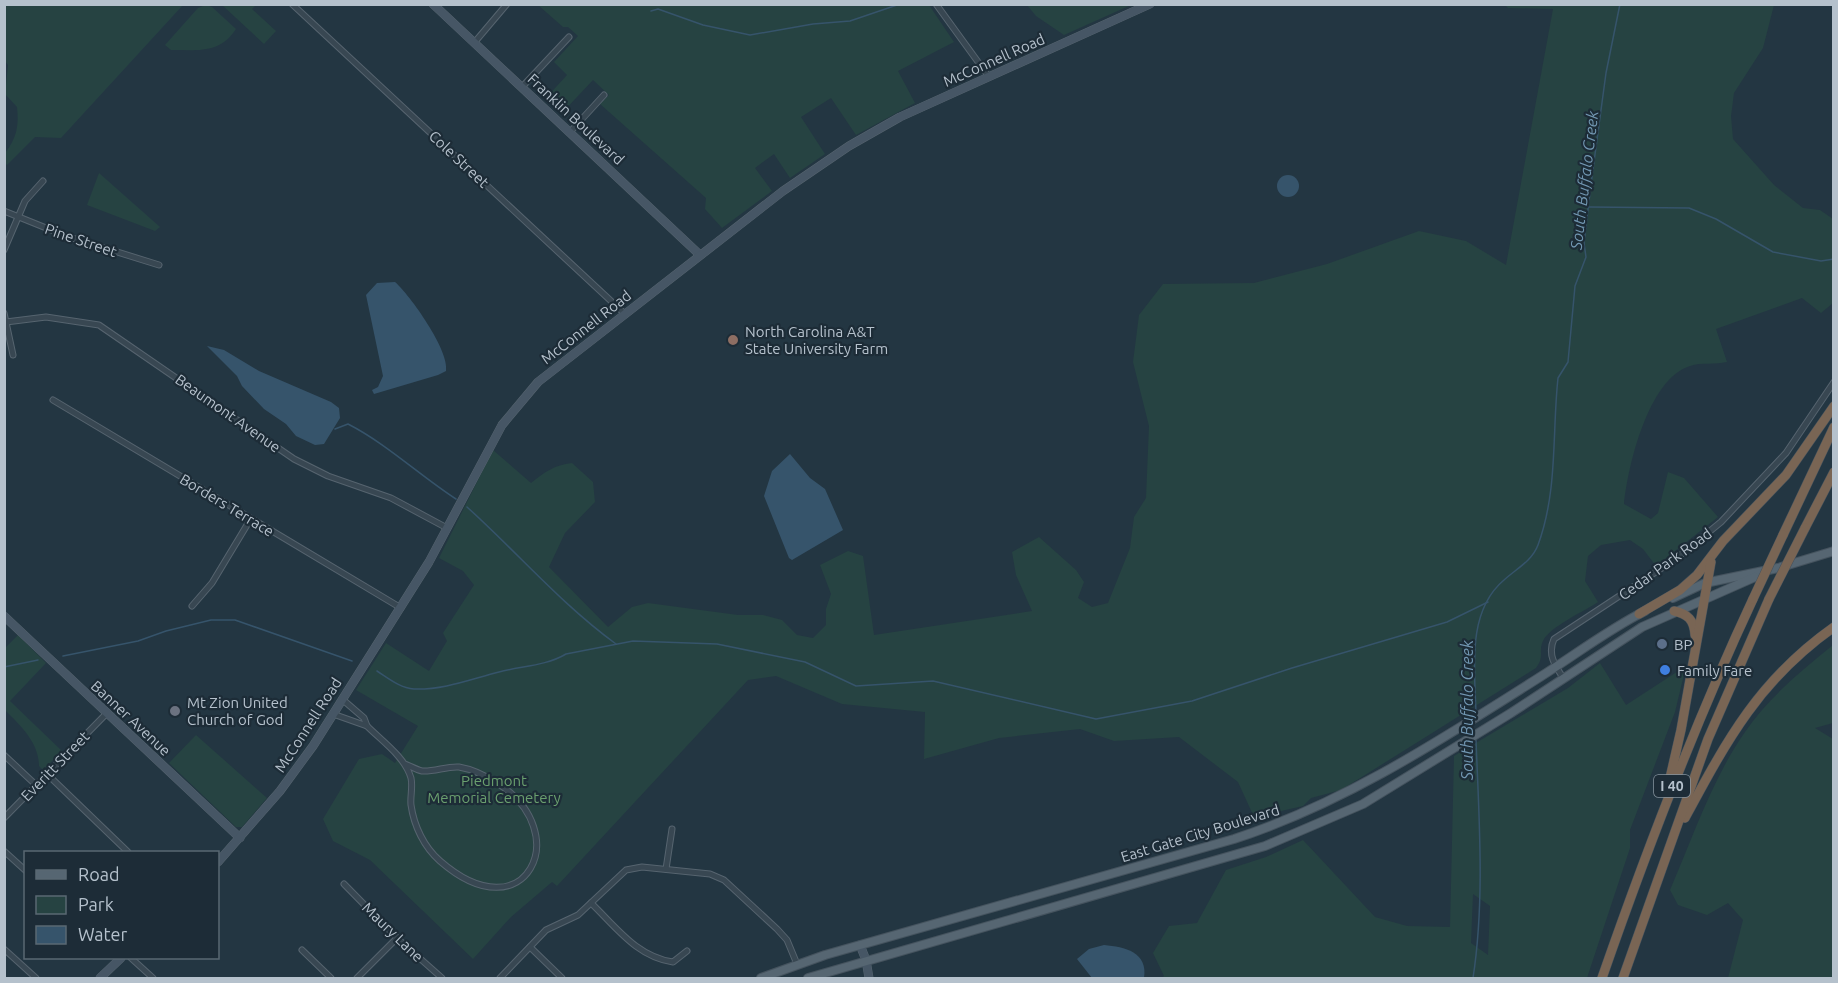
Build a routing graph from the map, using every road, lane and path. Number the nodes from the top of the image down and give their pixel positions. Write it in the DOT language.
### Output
graph roads {
  1 [pos="292,4"];
  2 [pos="433,4"];
  3 [pos="507,4"];
  4 [pos="936,4"];
  5 [pos="1150,4"];
  6 [pos="569,37"];
  7 [pos="474,43"];
  8 [pos="989,77"];
  9 [pos="522,87"];
  10 [pos="604,95"];
  11 [pos="570,132"];
  12 [pos="43,181"];
  13 [pos="4,210"];
  14 [pos="18,217"];
  15 [pos="4,250"];
  16 [pos="700,255"];
  17 [pos="159,265"];
  18 [pos="4,313"];
  19 [pos="625,314"];
  20 [pos="6,322"];
  21 [pos="13,355"];
  22 [pos="1833,382"];
  23 [pos="53,400"];
  24 [pos="1833,406"];
  25 [pos="1833,427"];
  26 [pos="1833,472"];
  27 [pos="250,520"];
  28 [pos="447,528"];
  29 [pos="1833,551"];
  30 [pos="1714,554"];
  31 [pos="1778,568"];
  32 [pos="1706,584"];
  33 [pos="1704,598"];
  34 [pos="192,606"];
  35 [pos="401,608"];
  36 [pos="1674,611"];
  37 [pos="1639,615"];
  38 [pos="4,616"];
  39 [pos="1833,627"];
  40 [pos="1696,647"];
  41 [pos="1556,667"];
  42 [pos="1564,679"];
  43 [pos="342,699"];
  44 [pos="106,714"];
  45 [pos="333,714"];
  46 [pos="367,726"];
  47 [pos="4,754"];
  48 [pos="405,764"];
  49 [pos="47,774"];
  50 [pos="36,785"];
  51 [pos="1333,800"];
  52 [pos="1340,816"];
  53 [pos="4,818"];
  54 [pos="1657,823"];
  55 [pos="672,829"];
  56 [pos="240,838"];
  57 [pos="1672,841"];
  58 [pos="127,851"];
  59 [pos="4,852"];
  60 [pos="219,861"];
  61 [pos="666,868"];
  62 [pos="24,870"];
  63 [pos="344,884"];
  64 [pos="591,903"];
  65 [pos="397,938"];
  66 [pos="860,945"];
  67 [pos="530,947"];
  68 [pos="4,949"];
  69 [pos="302,950"];
  70 [pos="687,951"];
  71 [pos="118,959"];
  72 [pos="133,959"];
  73 [pos="866,960"];
  74 [pos="793,965"];
  75 [pos="36,978"];
  76 [pos="100,978"];
  77 [pos="153,978"];
  78 [pos="331,978"];
  79 [pos="357,978"];
  80 [pos="442,978"];
  81 [pos="501,978"];
  82 [pos="562,978"];
  83 [pos="761,978"];
  84 [pos="771,978"];
  85 [pos="808,978"];
  86 [pos="868,978"];
  87 [pos="1602,978"];
  88 [pos="1623,978"];
  1 -- 19 [label="street, Cole Street"];
  2 -- 7 [label="street, Franklin Boulevard"];
  3 -- 7 [label="street"];
  4 -- 8 [label="street"];
  5 -- 8 [label="street, McConnell Road"];
  6 -- 9 [label="street"];
  7 -- 9 [label="street, Franklin Boulevard"];
  8 -- 16 [label="street, McConnell Road"];
  9 -- 11 [label="street, Franklin Boulevard"];
  10 -- 11 [label="street"];
  11 -- 16 [label="street, Franklin Boulevard"];
  12 -- 14 [label="street"];
  13 -- 14 [label="street, Pine Street"];
  14 -- 15 [label="street"];
  14 -- 17 [label="street, Pine Street"];
  16 -- 19 [label="street, McConnell Road"];
  18 -- 20 [label="street"];
  19 -- 28 [label="street, McConnell Road"];
  20 -- 21 [label="street"];
  20 -- 28 [label="street, Beaumont Avenue"];
  22 -- 41 [label="street, Cedar Park Road"];
  23 -- 27 [label="street, Borders Terrace"];
  24 -- 30 [label="highway"];
  25 -- 54 [label="highway, I 40, bridge"];
  26 -- 57 [label="highway, I 40, bridge"];
  27 -- 34 [label="street"];
  27 -- 35 [label="street, Borders Terrace"];
  28 -- 35 [label="street, McConnell Road"];
  29 -- 31 [label="main road, East Gate City Boulevard"];
  30 -- 32 [label="highway"];
  30 -- 37 [label="highway"];
  31 -- 32 [label="main road, East Gate City Boulevard"];
  31 -- 33 [label="main road, East Gate City Boulevard"];
  32 -- 33 [label="highway"];
  32 -- 37 [label="main road, East Gate City Boulevard"];
  33 -- 36 [label="main road, East Gate City Boulevard"];
  33 -- 40 [label="highway"];
  35 -- 43 [label="street, McConnell Road"];
  36 -- 40 [label="highway"];
  36 -- 42 [label="main road, East Gate City Boulevard"];
  37 -- 41 [label="main road, East Gate City Boulevard"];
  38 -- 44 [label="street, Banner Avenue"];
  39 -- 57 [label="highway"];
  40 -- 54 [label="highway"];
  41 -- 42 [label="street, Cedar Park Road"];
  41 -- 51 [label="main road, East Gate City Boulevard"];
  42 -- 52 [label="main road, East Gate City Boulevard"];
  43 -- 45 [label="street, McConnell Road"];
  43 -- 46 [label="street"];
  44 -- 49 [label="street, Everitt Street"];
  44 -- 56 [label="street, Banner Avenue"];
  45 -- 46 [label="street"];
  45 -- 56 [label="street, McConnell Road"];
  46 -- 48 [label="street"];
  47 -- 50 [label="street"];
  48 -- 48 [label="street"];
  49 -- 50 [label="street, Everitt Street"];
  49 -- 58 [label="street"];
  50 -- 53 [label="street, Everitt Street"];
  51 -- 52 [label="main road"];
  51 -- 66 [label="main road, East Gate City Boulevard"];
  52 -- 73 [label="main road, East Gate City Boulevard"];
  54 -- 87 [label="highway, I 40"];
  55 -- 61 [label="street"];
  56 -- 60 [label="street, McConnell Road"];
  57 -- 88 [label="highway, I 40"];
  59 -- 62 [label="street"];
  61 -- 64 [label="street"];
  61 -- 74 [label="street"];
  63 -- 65 [label="street, Maury Lane"];
  64 -- 67 [label="street"];
  64 -- 70 [label="street"];
  65 -- 79 [label="street"];
  65 -- 80 [label="street, Maury Lane"];
  66 -- 73 [label="street"];
  66 -- 74 [label="main road, East Gate City Boulevard"];
  67 -- 81 [label="street"];
  67 -- 82 [label="street"];
  68 -- 75 [label="street"];
  69 -- 78 [label="street"];
  71 -- 76 [label="street"];
  72 -- 77 [label="street"];
  73 -- 85 [label="main road, East Gate City Boulevard"];
  73 -- 86 [label="street"];
  74 -- 83 [label="main road, East Gate City Boulevard"];
  74 -- 84 [label="main road"];
}
